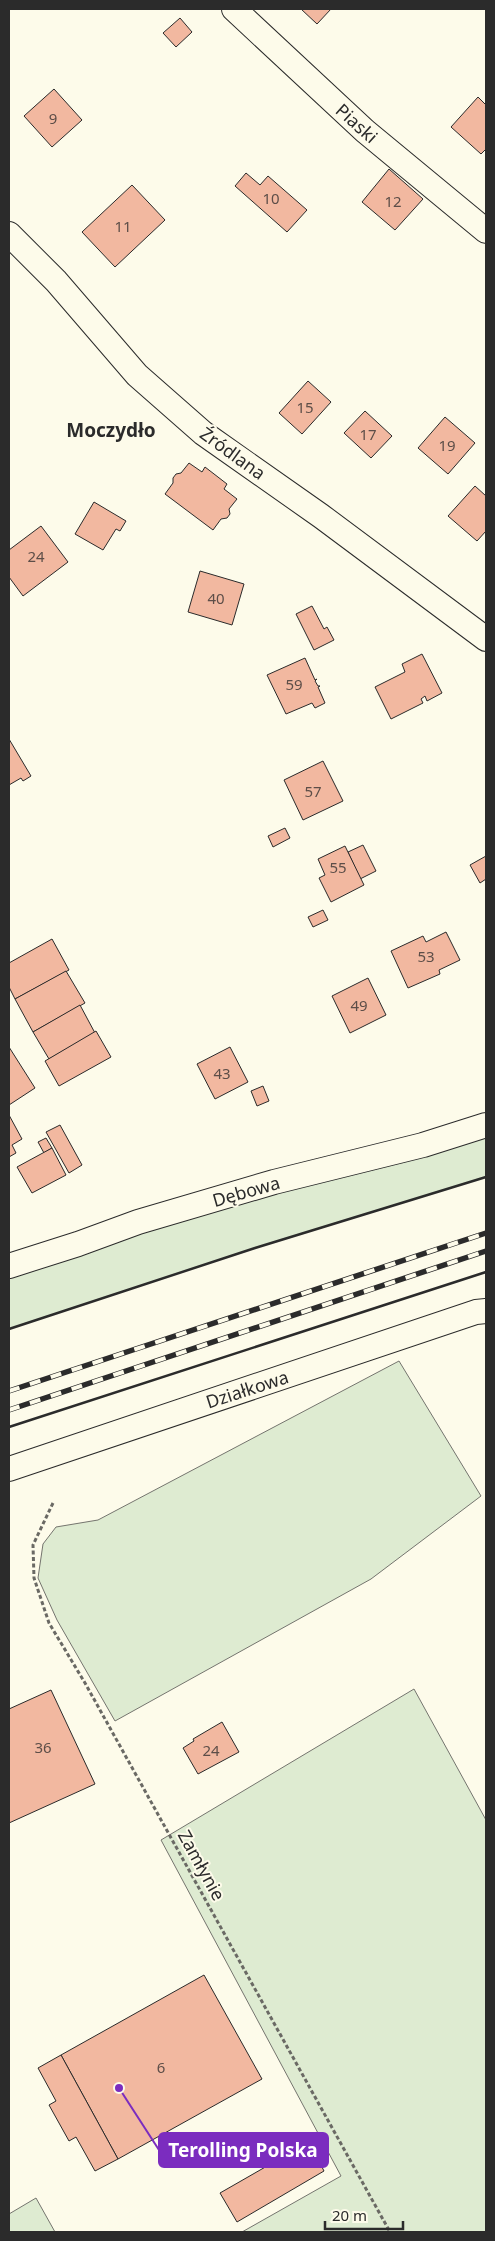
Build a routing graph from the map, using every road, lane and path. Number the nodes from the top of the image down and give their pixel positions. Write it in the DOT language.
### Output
graph roads {
  1 [pos="234,9"];
  2 [pos="486,231"];
  3 [pos="9,234"];
  4 [pos="486,639"];
  5 [pos="486,1125"];
  6 [pos="9,1266"];
  7 [pos="486,1311"];
  8 [pos="9,1469"];
  9 [pos="53,1503"];
  10 [pos="390,2232"];
  1 -- 2 [label="street, Piaski"];
  3 -- 4 [label="street, Źródlana"];
  5 -- 6 [label="street, Dębowa"];
  7 -- 8 [label="street, Działkowa"];
  9 -- 10 [label="path, Zamłynie"];
}
